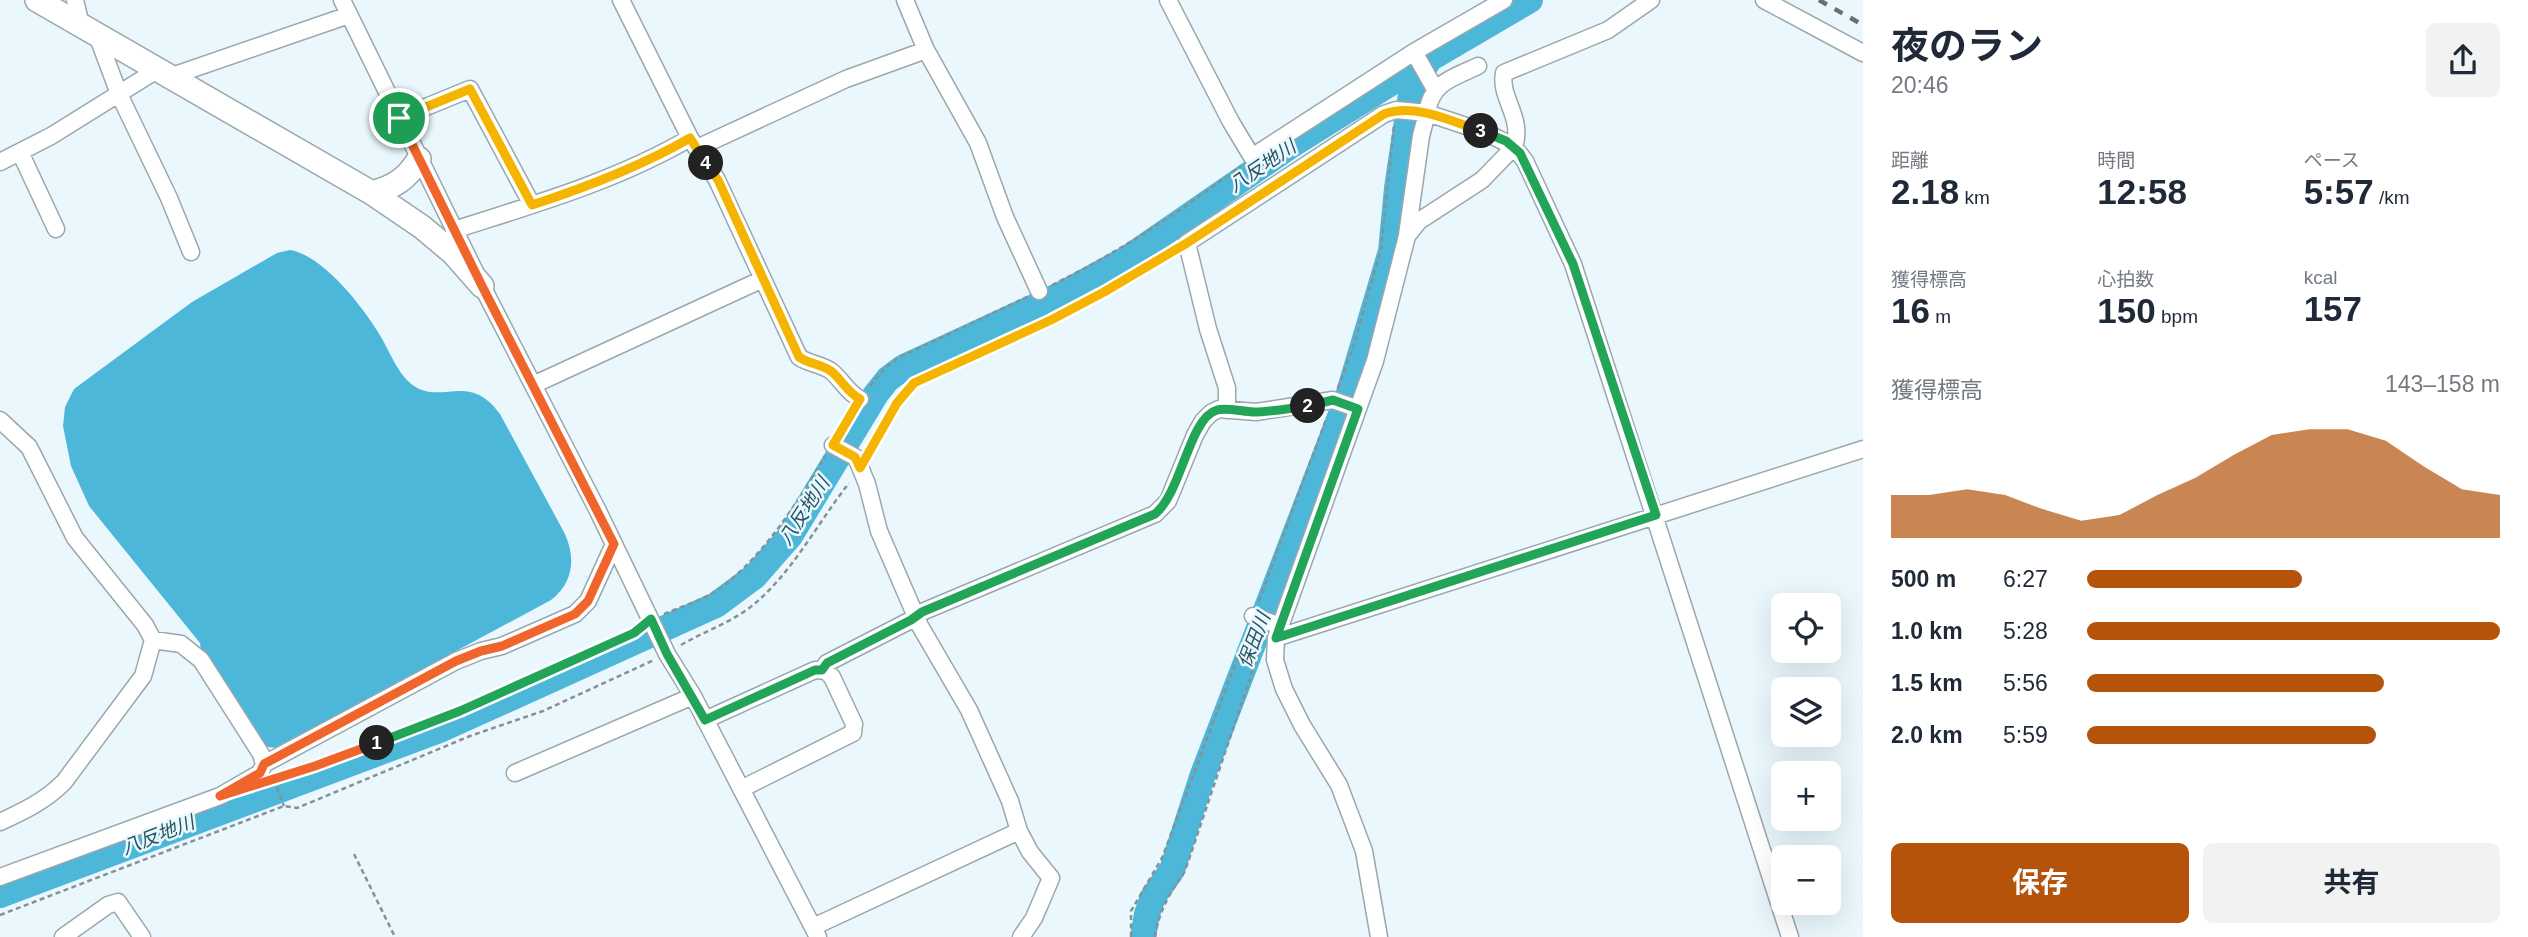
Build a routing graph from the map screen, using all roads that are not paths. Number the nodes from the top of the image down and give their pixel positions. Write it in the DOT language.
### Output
graph roads {
  1 [pos="37,0"];
  2 [pos="75,0"];
  3 [pos="621,0"];
  4 [pos="905,0"];
  5 [pos="1168,0"];
  6 [pos="1504,0"];
  7 [pos="1651,0"];
  8 [pos="1764,0"];
  9 [pos="348,5"];
  10 [pos="89,30"];
  11 [pos="926,50"];
  12 [pos="1863,53"];
  13 [pos="1415,55"];
  14 [pos="1478,66"];
  15 [pos="163,74"];
  16 [pos="1430,83"];
  17 [pos="119,94"];
  18 [pos="1427,113"];
  19 [pos="399,118"];
  20 [pos="694,143"];
  21 [pos="1514,147"];
  22 [pos="20,152"];
  23 [pos="419,159"];
  24 [pos="0,162"];
  25 [pos="372,193"];
  26 [pos="532,205"];
  27 [pos="56,229"];
  28 [pos="454,230"];
  29 [pos="1407,236"];
  30 [pos="191,252"];
  31 [pos="763,279"];
  32 [pos="482,286"];
  33 [pos="1039,292"];
  34 [pos="533,385"];
  35 [pos="860,399"];
  36 [pos="1346,404"];
  37 [pos="1227,410"];
  38 [pos="0,420"];
  39 [pos="1863,449"];
  40 [pos="845,454"];
  41 [pos="1656,515"];
  42 [pos="614,544"];
  43 [pos="917,615"];
  44 [pos="1267,623"];
  45 [pos="153,639"];
  46 [pos="822,670"];
  47 [pos="692,696"];
  48 [pos="705,720"];
  49 [pos="264,764"];
  50 [pos="515,773"];
  51 [pos="741,789"];
  52 [pos="0,822"];
  53 [pos="1019,831"];
  54 [pos="0,877"];
  55 [pos="815,934"];
  56 [pos="63,937"];
  57 [pos="142,937"];
  58 [pos="1021,937"];
  59 [pos="1379,937"];
  60 [pos="1790,937"];
  1 -- 10 [label="street"];
  2 -- 10 [label="street"];
  3 -- 20 [label="street"];
  4 -- 11 [label="street"];
  5 -- 13 [label="street"];
  6 -- 13 [label="street"];
  7 -- 21 [label="street"];
  8 -- 12 [label="street"];
  9 -- 15 [label="street"];
  9 -- 19 [label="street"];
  10 -- 15 [label="street"];
  10 -- 17 [label="street"];
  11 -- 20 [label="street"];
  11 -- 33 [label="street"];
  13 -- 16 [label="street"];
  14 -- 16 [label="street"];
  15 -- 17 [label="street"];
  15 -- 25 [label="street"];
  16 -- 18 [label="street"];
  17 -- 22 [label="street"];
  17 -- 30 [label="street"];
  18 -- 21 [label="street"];
  18 -- 29 [label="street"];
  18 -- 37 [label="street"];
  19 -- 23 [label="street"];
  19 -- 26 [label="street"];
  20 -- 26 [label="street"];
  20 -- 31 [label="street"];
  21 -- 29 [label="street"];
  21 -- 41 [label="street"];
  22 -- 24 [label="street"];
  22 -- 27 [label="street"];
  23 -- 25 [label="street"];
  23 -- 28 [label="street"];
  25 -- 32 [label="street"];
  26 -- 28 [label="street"];
  28 -- 32 [label="street"];
  29 -- 36 [label="street"];
  31 -- 34 [label="street"];
  31 -- 35 [label="street"];
  32 -- 34 [label="street"];
  34 -- 42 [label="street"];
  36 -- 37 [label="street"];
  36 -- 44 [label="street"];
  37 -- 43 [label="street"];
  38 -- 45 [label="street"];
  39 -- 41 [label="street"];
  40 -- 43 [label="street"];
  41 -- 44 [label="street"];
  41 -- 60 [label="street"];
  42 -- 47 [label="street"];
  42 -- 49 [label="street"];
  43 -- 46 [label="street"];
  43 -- 53 [label="street"];
  44 -- 59 [label="street"];
  45 -- 49 [label="street"];
  45 -- 52 [label="street"];
  46 -- 48 [label="street"];
  46 -- 51 [label="street"];
  47 -- 48 [label="street"];
  47 -- 50 [label="street"];
  48 -- 51 [label="street"];
  49 -- 54 [label="street"];
  51 -- 55 [label="street"];
  53 -- 55 [label="street"];
  53 -- 58 [label="street"];
  56 -- 57 [label="street"];
}
